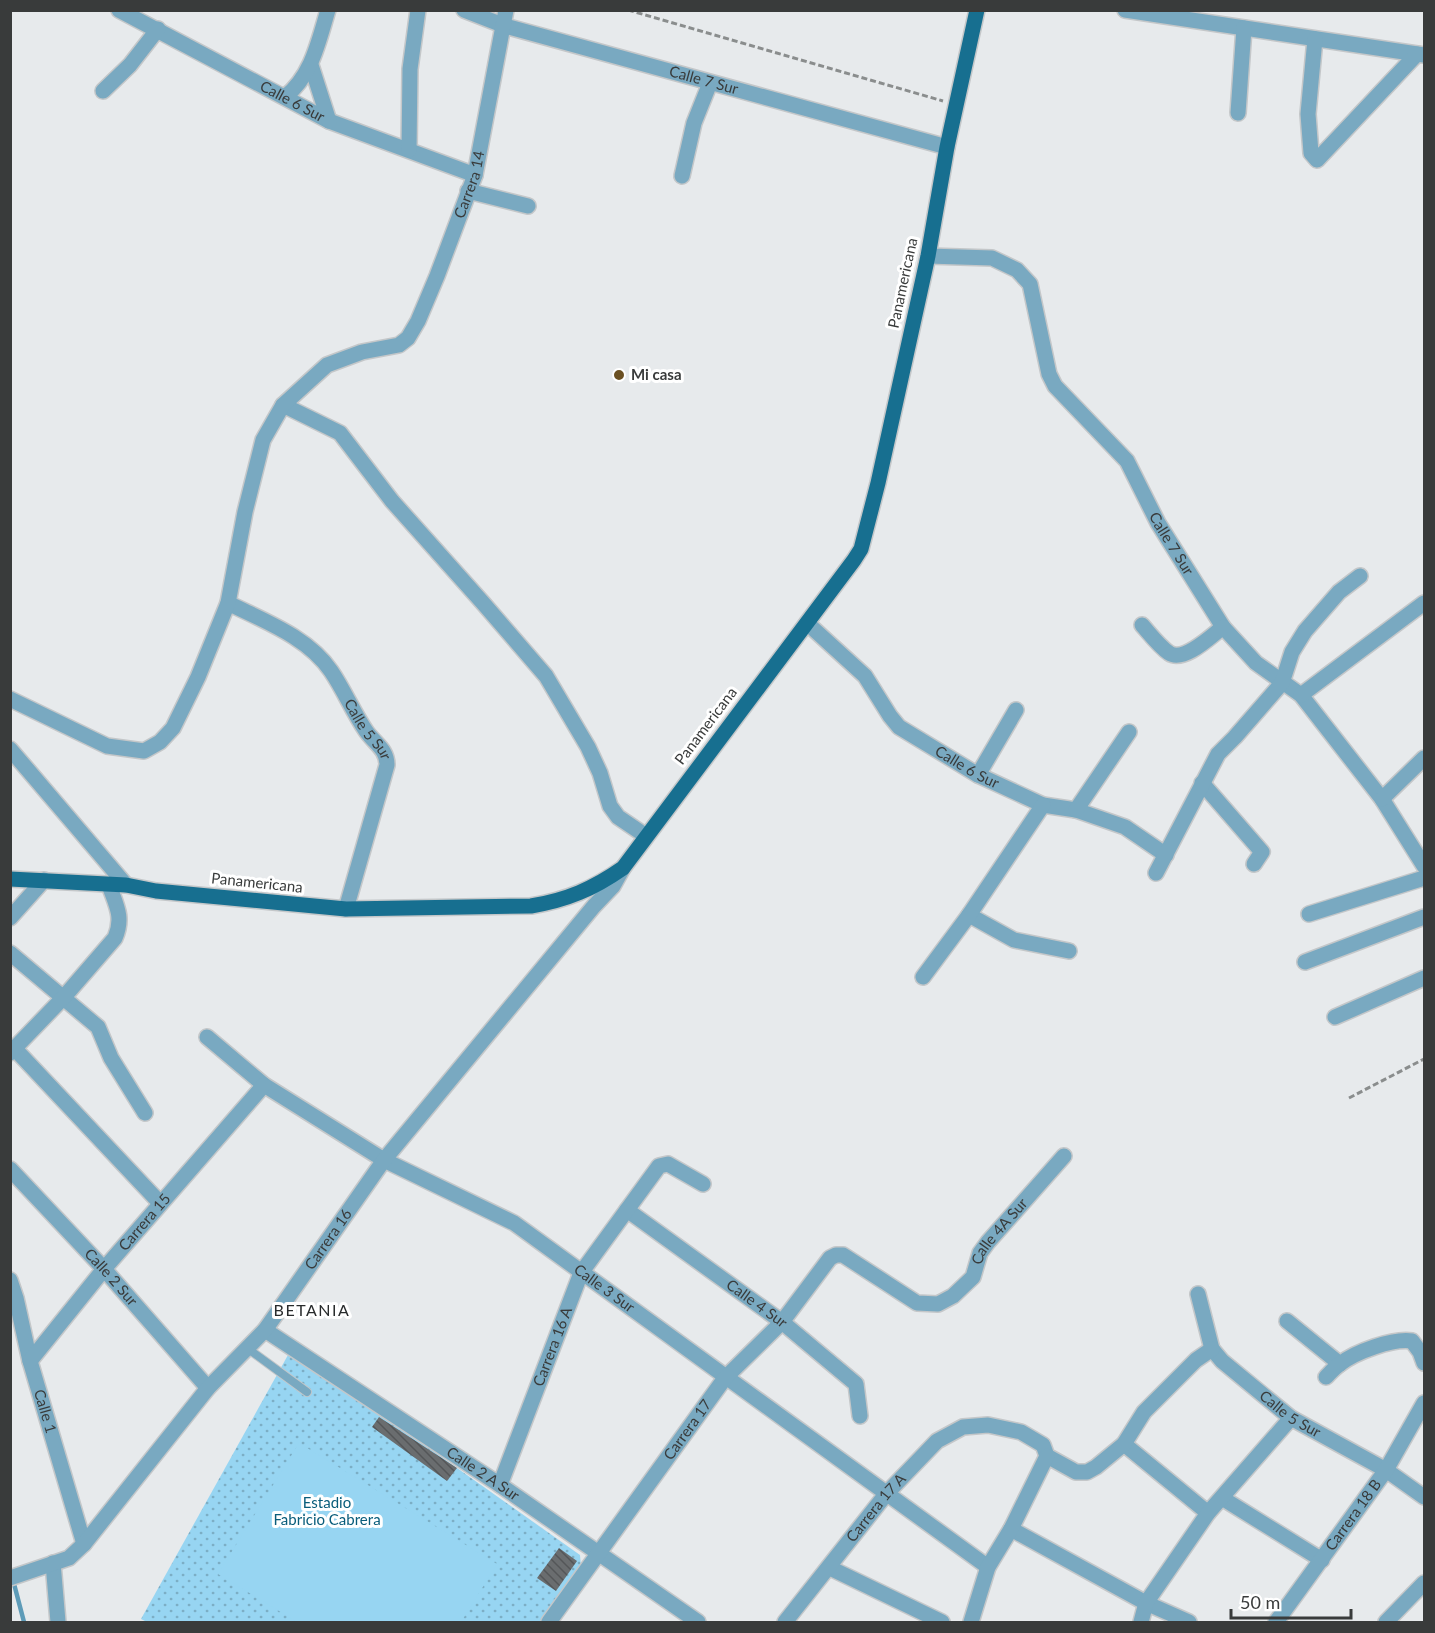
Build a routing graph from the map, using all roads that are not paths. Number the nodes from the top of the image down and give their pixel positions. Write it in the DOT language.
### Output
graph roads {
  1 [pos="119,10"];
  2 [pos="327,10"];
  3 [pos="418,10"];
  4 [pos="464,10"];
  5 [pos="506,10"];
  6 [pos="977,10"];
  7 [pos="1125,10"];
  8 [pos="505,26"];
  9 [pos="1244,28"];
  10 [pos="158,29"];
  11 [pos="1315,39"];
  12 [pos="1421,55"];
  13 [pos="311,65"];
  14 [pos="710,82"];
  15 [pos="103,91"];
  16 [pos="285,97"];
  17 [pos="1238,113"];
  18 [pos="329,121"];
  19 [pos="947,147"];
  20 [pos="409,150"];
  21 [pos="476,175"];
  22 [pos="682,176"];
  23 [pos="468,191"];
  24 [pos="528,206"];
  25 [pos="928,256"];
  26 [pos="283,405"];
  27 [pos="1360,576"];
  28 [pos="228,603"];
  29 [pos="1425,603"];
  30 [pos="807,623"];
  31 [pos="1142,625"];
  32 [pos="1222,627"];
  33 [pos="1282,683"];
  34 [pos="1301,695"];
  35 [pos="10,699"];
  36 [pos="1017,710"];
  37 [pos="1129,732"];
  38 [pos="10,749"];
  39 [pos="1425,758"];
  40 [pos="978,775"];
  41 [pos="1202,783"];
  42 [pos="1382,799"];
  43 [pos="1042,805"];
  44 [pos="1076,810"];
  45 [pos="646,836"];
  46 [pos="1166,855"];
  47 [pos="1258,858"];
  48 [pos="623,868"];
  49 [pos="1424,868"];
  50 [pos="1156,873"];
  51 [pos="10,879"];
  52 [pos="44,880"];
  53 [pos="108,885"];
  54 [pos="126,885"];
  55 [pos="346,909"];
  56 [pos="1310,914"];
  57 [pos="969,915"];
  58 [pos="1425,917"];
  59 [pos="10,918"];
  60 [pos="1069,951"];
  61 [pos="10,953"];
  62 [pos="1305,962"];
  63 [pos="923,977"];
  64 [pos="1425,978"];
  65 [pos="64,997"];
  66 [pos="1335,1017"];
  67 [pos="207,1037"];
  68 [pos="13,1051"];
  69 [pos="264,1085"];
  70 [pos="145,1113"];
  71 [pos="1064,1156"];
  72 [pos="384,1160"];
  73 [pos="10,1169"];
  74 [pos="703,1184"];
  75 [pos="160,1203"];
  76 [pos="627,1210"];
  77 [pos="843,1255"];
  78 [pos="104,1269"];
  79 [pos="581,1273"];
  80 [pos="10,1280"];
  81 [pos="1198,1294"];
  82 [pos="1287,1321"];
  83 [pos="782,1322"];
  84 [pos="265,1330"];
  85 [pos="247,1348"];
  86 [pos="1212,1349"];
  87 [pos="30,1361"];
  88 [pos="1425,1363"];
  89 [pos="1340,1364"];
  90 [pos="1326,1377"];
  91 [pos="725,1378"];
  92 [pos="208,1388"];
  93 [pos="307,1392"];
  94 [pos="1425,1402"];
  95 [pos="860,1416"];
  96 [pos="1292,1418"];
  97 [pos="1124,1444"];
  98 [pos="1047,1456"];
  99 [pos="1386,1470"];
  100 [pos="500,1485"];
  101 [pos="887,1493"];
  102 [pos="1425,1497"];
  103 [pos="1222,1498"];
  104 [pos="1208,1513"];
  105 [pos="1011,1529"];
  106 [pos="84,1544"];
  107 [pos="598,1552"];
  108 [pos="1322,1560"];
  109 [pos="53,1563"];
  110 [pos="988,1567"];
  111 [pos="830,1568"];
  112 [pos="10,1578"];
  113 [pos="1425,1583"];
  114 [pos="1146,1604"];
  115 [pos="58,1623"];
  116 [pos="549,1623"];
  117 [pos="698,1623"];
  118 [pos="785,1623"];
  119 [pos="942,1623"];
  120 [pos="971,1623"];
  121 [pos="1141,1623"];
  122 [pos="1189,1623"];
  123 [pos="1276,1623"];
  124 [pos="1386,1623"];
  1 -- 10 [label="street, Calle 6 Sur"];
  2 -- 13 [label="street"];
  3 -- 20 [label="street"];
  4 -- 8 [label="street, Calle 7 Sur"];
  5 -- 8 [label="street, Carrera 14"];
  6 -- 19 [label="main road, Panamericana"];
  7 -- 9 [label="street"];
  8 -- 14 [label="street, Calle 7 Sur"];
  8 -- 21 [label="street, Carrera 14"];
  9 -- 11 [label="street"];
  9 -- 17 [label="street"];
  10 -- 15 [label="street"];
  10 -- 16 [label="street, Calle 6 Sur"];
  11 -- 12 [label="street"];
  11 -- 12 [label="street"];
  13 -- 16 [label="street"];
  13 -- 18 [label="street"];
  14 -- 19 [label="street, Calle 7 Sur"];
  14 -- 22 [label="street"];
  16 -- 18 [label="street, Calle 6 Sur"];
  18 -- 20 [label="street, Calle 6 Sur"];
  19 -- 25 [label="main road, Panamericana"];
  20 -- 21 [label="street, Calle 6 Sur"];
  21 -- 23 [label="street, Carrera 14"];
  23 -- 24 [label="street"];
  23 -- 26 [label="street, Carrera 14"];
  25 -- 30 [label="main road, Panamericana"];
  25 -- 32 [label="street, Calle 7 Sur"];
  26 -- 28 [label="street"];
  26 -- 45 [label="street"];
  27 -- 33 [label="street"];
  28 -- 35 [label="street"];
  28 -- 55 [label="street, Calle 5 Sur"];
  29 -- 34 [label="street"];
  30 -- 40 [label="street, Calle 6 Sur"];
  30 -- 45 [label="main road, Panamericana"];
  31 -- 32 [label="street"];
  32 -- 33 [label="street, Calle 7 Sur"];
  33 -- 34 [label="street, Calle 7 Sur"];
  33 -- 41 [label="street"];
  34 -- 42 [label="street, Calle 7 Sur"];
  36 -- 40 [label="street"];
  37 -- 44 [label="street"];
  38 -- 54 [label="street"];
  39 -- 42 [label="street"];
  40 -- 43 [label="street, Calle 6 Sur"];
  41 -- 46 [label="street"];
  41 -- 47 [label="street"];
  42 -- 49 [label="street, Calle 7 Sur"];
  43 -- 44 [label="street, Calle 6 Sur"];
  43 -- 57 [label="street"];
  44 -- 46 [label="street, Calle 6 Sur"];
  45 -- 48 [label="main road, Panamericana"];
  46 -- 50 [label="street"];
  48 -- 55 [label="main road, Panamericana"];
  48 -- 72 [label="street, Carrera 16"];
  49 -- 56 [label="street"];
  51 -- 52 [label="main road, Panamericana"];
  52 -- 53 [label="main road, Panamericana"];
  52 -- 59 [label="street"];
  53 -- 54 [label="main road, Panamericana"];
  53 -- 65 [label="street"];
  54 -- 55 [label="main road, Panamericana"];
  57 -- 60 [label="street"];
  57 -- 63 [label="street"];
  58 -- 62 [label="street"];
  61 -- 65 [label="street"];
  64 -- 66 [label="street"];
  65 -- 68 [label="street"];
  65 -- 70 [label="street"];
  67 -- 69 [label="street, Calle 3 Sur"];
  68 -- 75 [label="street"];
  69 -- 72 [label="street, Calle 3 Sur"];
  69 -- 75 [label="street, Carrera 15"];
  71 -- 77 [label="street, Calle 4A Sur"];
  72 -- 79 [label="street, Calle 3 Sur"];
  72 -- 84 [label="street, Carrera 16"];
  73 -- 78 [label="street, Calle 2 Sur"];
  74 -- 76 [label="street, Carrera 16 A"];
  75 -- 78 [label="street, Carrera 15"];
  76 -- 79 [label="street, Carrera 16 A"];
  76 -- 83 [label="street, Calle 4 Sur"];
  77 -- 83 [label="street, Carrera 17"];
  78 -- 87 [label="street, Carrera 15"];
  78 -- 92 [label="street, Calle 2 Sur"];
  79 -- 91 [label="street, Calle 3 Sur"];
  79 -- 100 [label="street, Carrera 16 A"];
  80 -- 87 [label="street, Calle 1"];
  81 -- 86 [label="street"];
  82 -- 89 [label="street"];
  83 -- 91 [label="street, Carrera 17"];
  83 -- 95 [label="street, Calle 4 Sur"];
  84 -- 85 [label="street, Carrera 16"];
  84 -- 100 [label="street, Calle 2 A Sur"];
  85 -- 92 [label="street, Carrera 16"];
  85 -- 93 [label="lane"];
  86 -- 96 [label="street, Calle 5 Sur"];
  86 -- 97 [label="street"];
  87 -- 106 [label="street, Calle 1"];
  88 -- 89 [label="street"];
  89 -- 90 [label="street"];
  91 -- 101 [label="street, Calle 3 Sur"];
  91 -- 107 [label="street, Carrera 17"];
  92 -- 106 [label="street, Carrera 16"];
  94 -- 99 [label="street, Carrera 18 B"];
  96 -- 99 [label="street, Calle 5 Sur"];
  96 -- 103 [label="street"];
  97 -- 98 [label="street"];
  97 -- 104 [label="street"];
  98 -- 101 [label="street, Carrera 17 A"];
  98 -- 105 [label="street"];
  99 -- 102 [label="street, Calle 5 Sur"];
  99 -- 108 [label="street, Carrera 18 B"];
  100 -- 107 [label="street, Calle 2 A Sur"];
  101 -- 110 [label="street, Calle 3 Sur"];
  101 -- 111 [label="street, Carrera 17 A"];
  103 -- 104 [label="street"];
  103 -- 108 [label="street"];
  104 -- 114 [label="street"];
  105 -- 110 [label="street"];
  105 -- 114 [label="street"];
  106 -- 109 [label="street, Carrera 16"];
  107 -- 116 [label="street, Carrera 17"];
  107 -- 117 [label="street, Calle 2 A Sur"];
  108 -- 123 [label="street, Carrera 18 B"];
  109 -- 112 [label="street, Carrera 16"];
  109 -- 115 [label="street"];
  110 -- 120 [label="street"];
  111 -- 118 [label="street, Carrera 17 A"];
  111 -- 119 [label="street"];
  113 -- 124 [label="street"];
  114 -- 121 [label="street"];
  114 -- 122 [label="street"];
}
